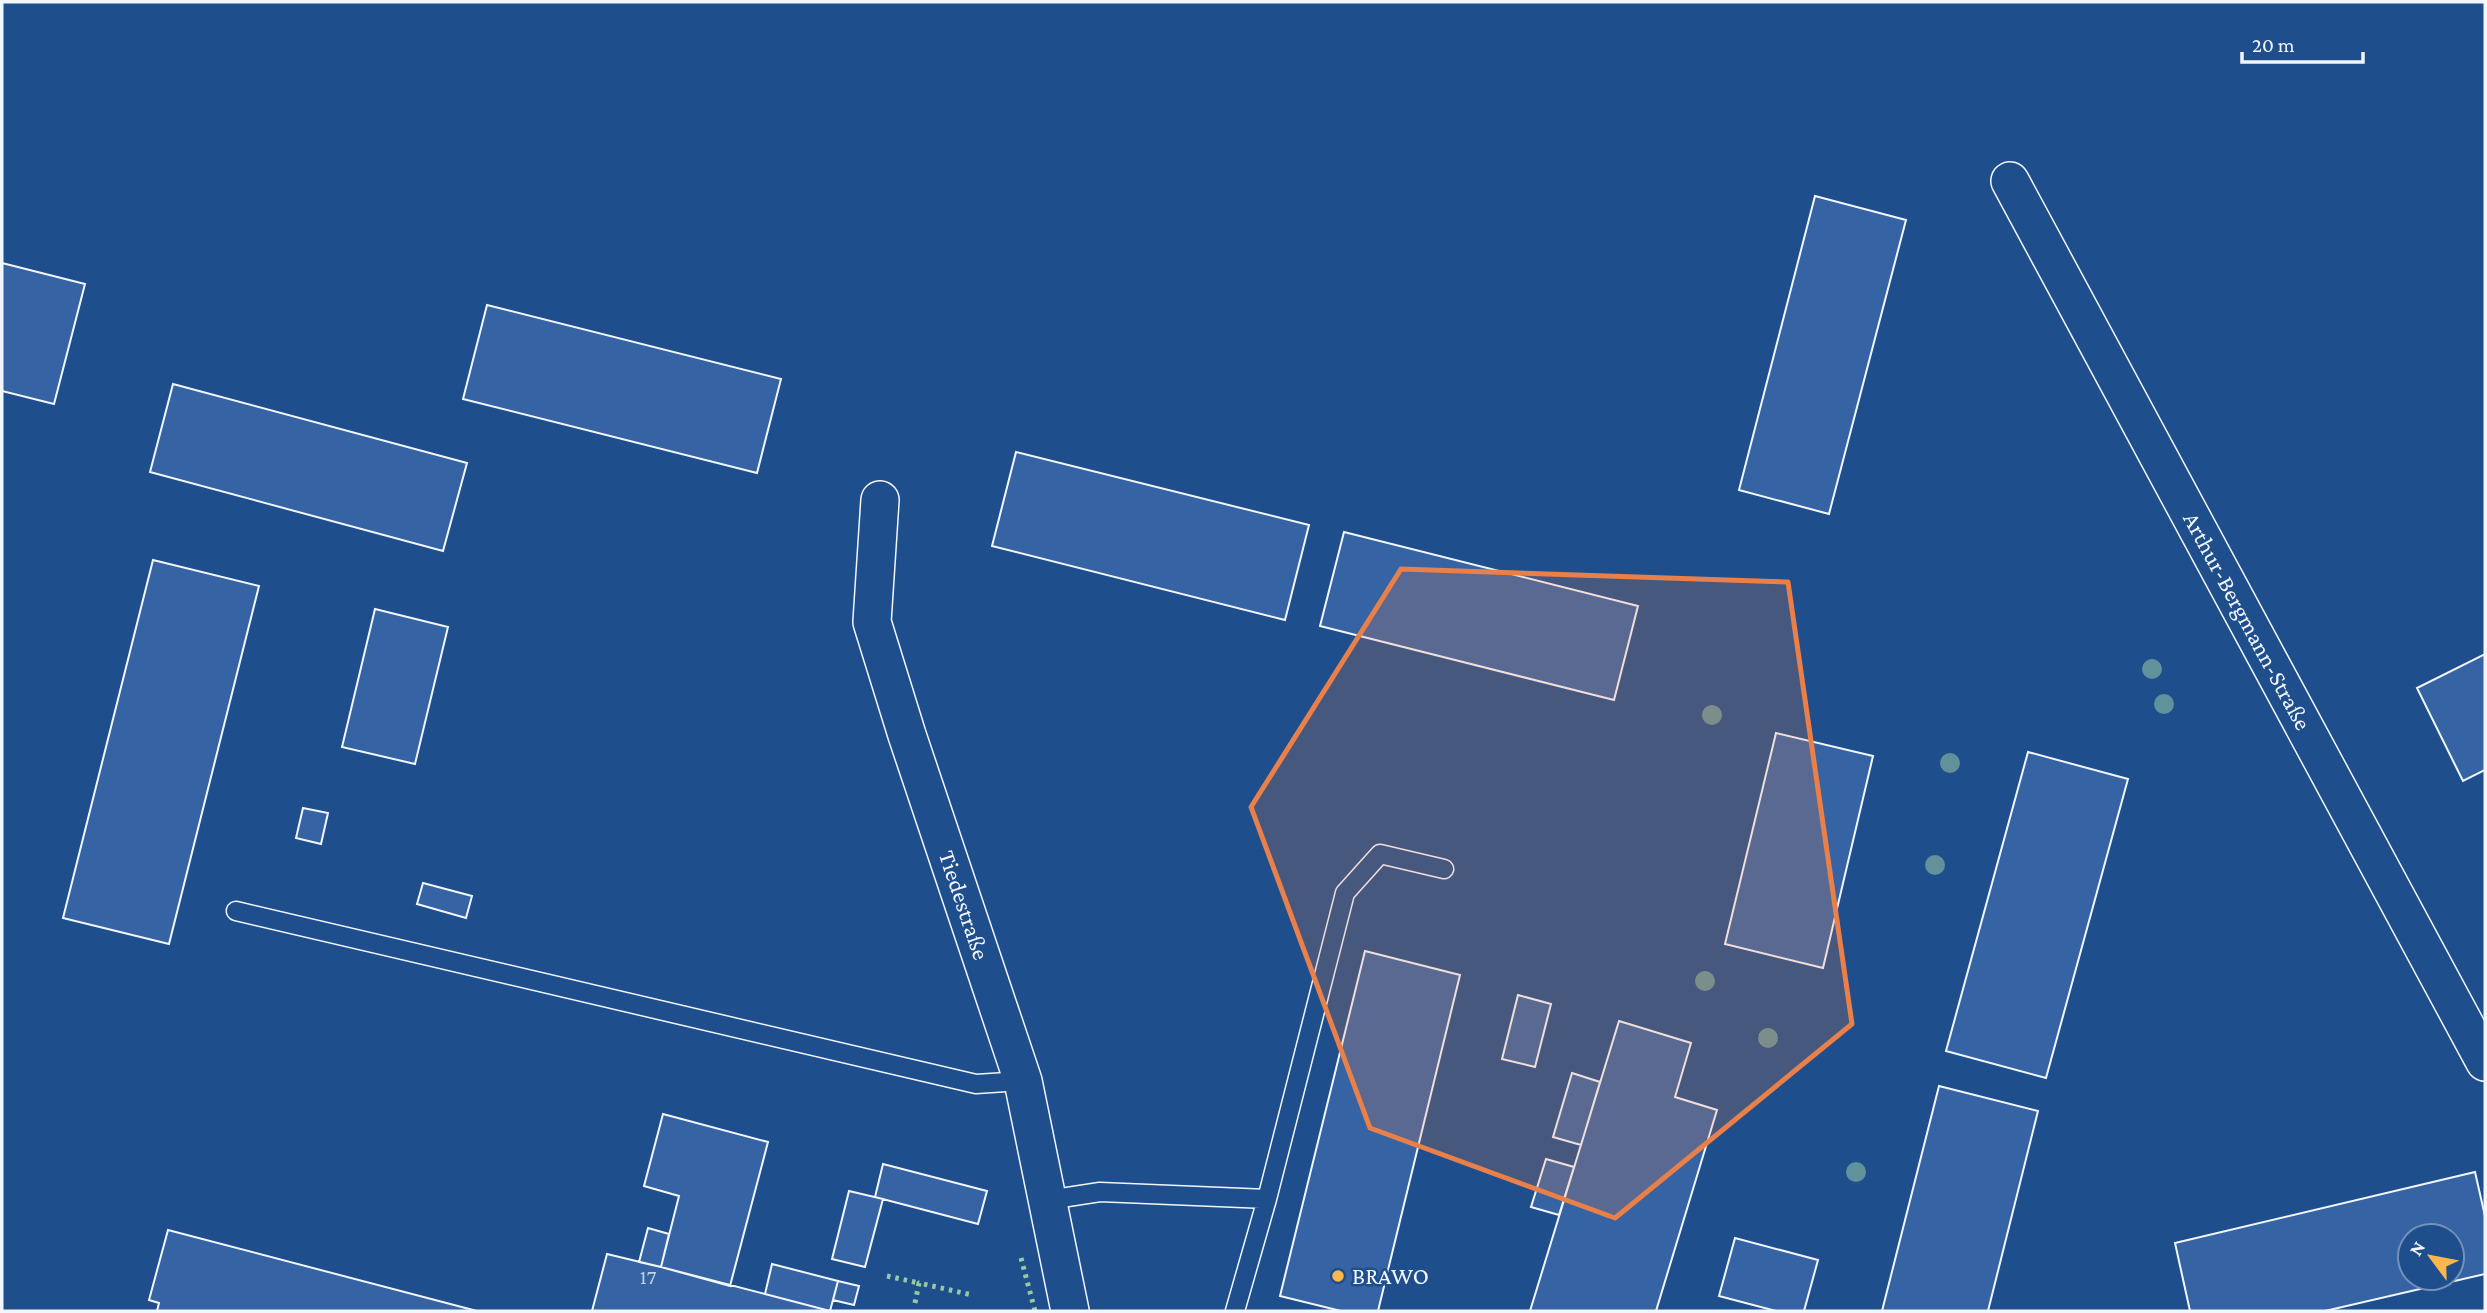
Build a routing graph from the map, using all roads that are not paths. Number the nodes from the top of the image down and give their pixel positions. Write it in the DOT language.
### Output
graph roads {
  1 [pos="2010,181"];
  2 [pos="880,500"];
  3 [pos="1444,869"];
  4 [pos="236,911"];
  5 [pos="2485,1062"];
  6 [pos="1023,1081"];
  7 [pos="1267,1199"];
  8 [pos="1048,1200"];
  9 [pos="1070,1311"];
  10 [pos="1235,1311"];
  1 -- 5 [label="street, Arthur-Bergmann-Straße"];
  2 -- 6 [label="street, Tiedestraße"];
  3 -- 7 [label="lane"];
  4 -- 6 [label="lane"];
  6 -- 8 [label="street, Tiedestraße"];
  7 -- 8 [label="lane"];
  7 -- 10 [label="lane"];
  8 -- 9 [label="street, Tiedestraße"];
}
